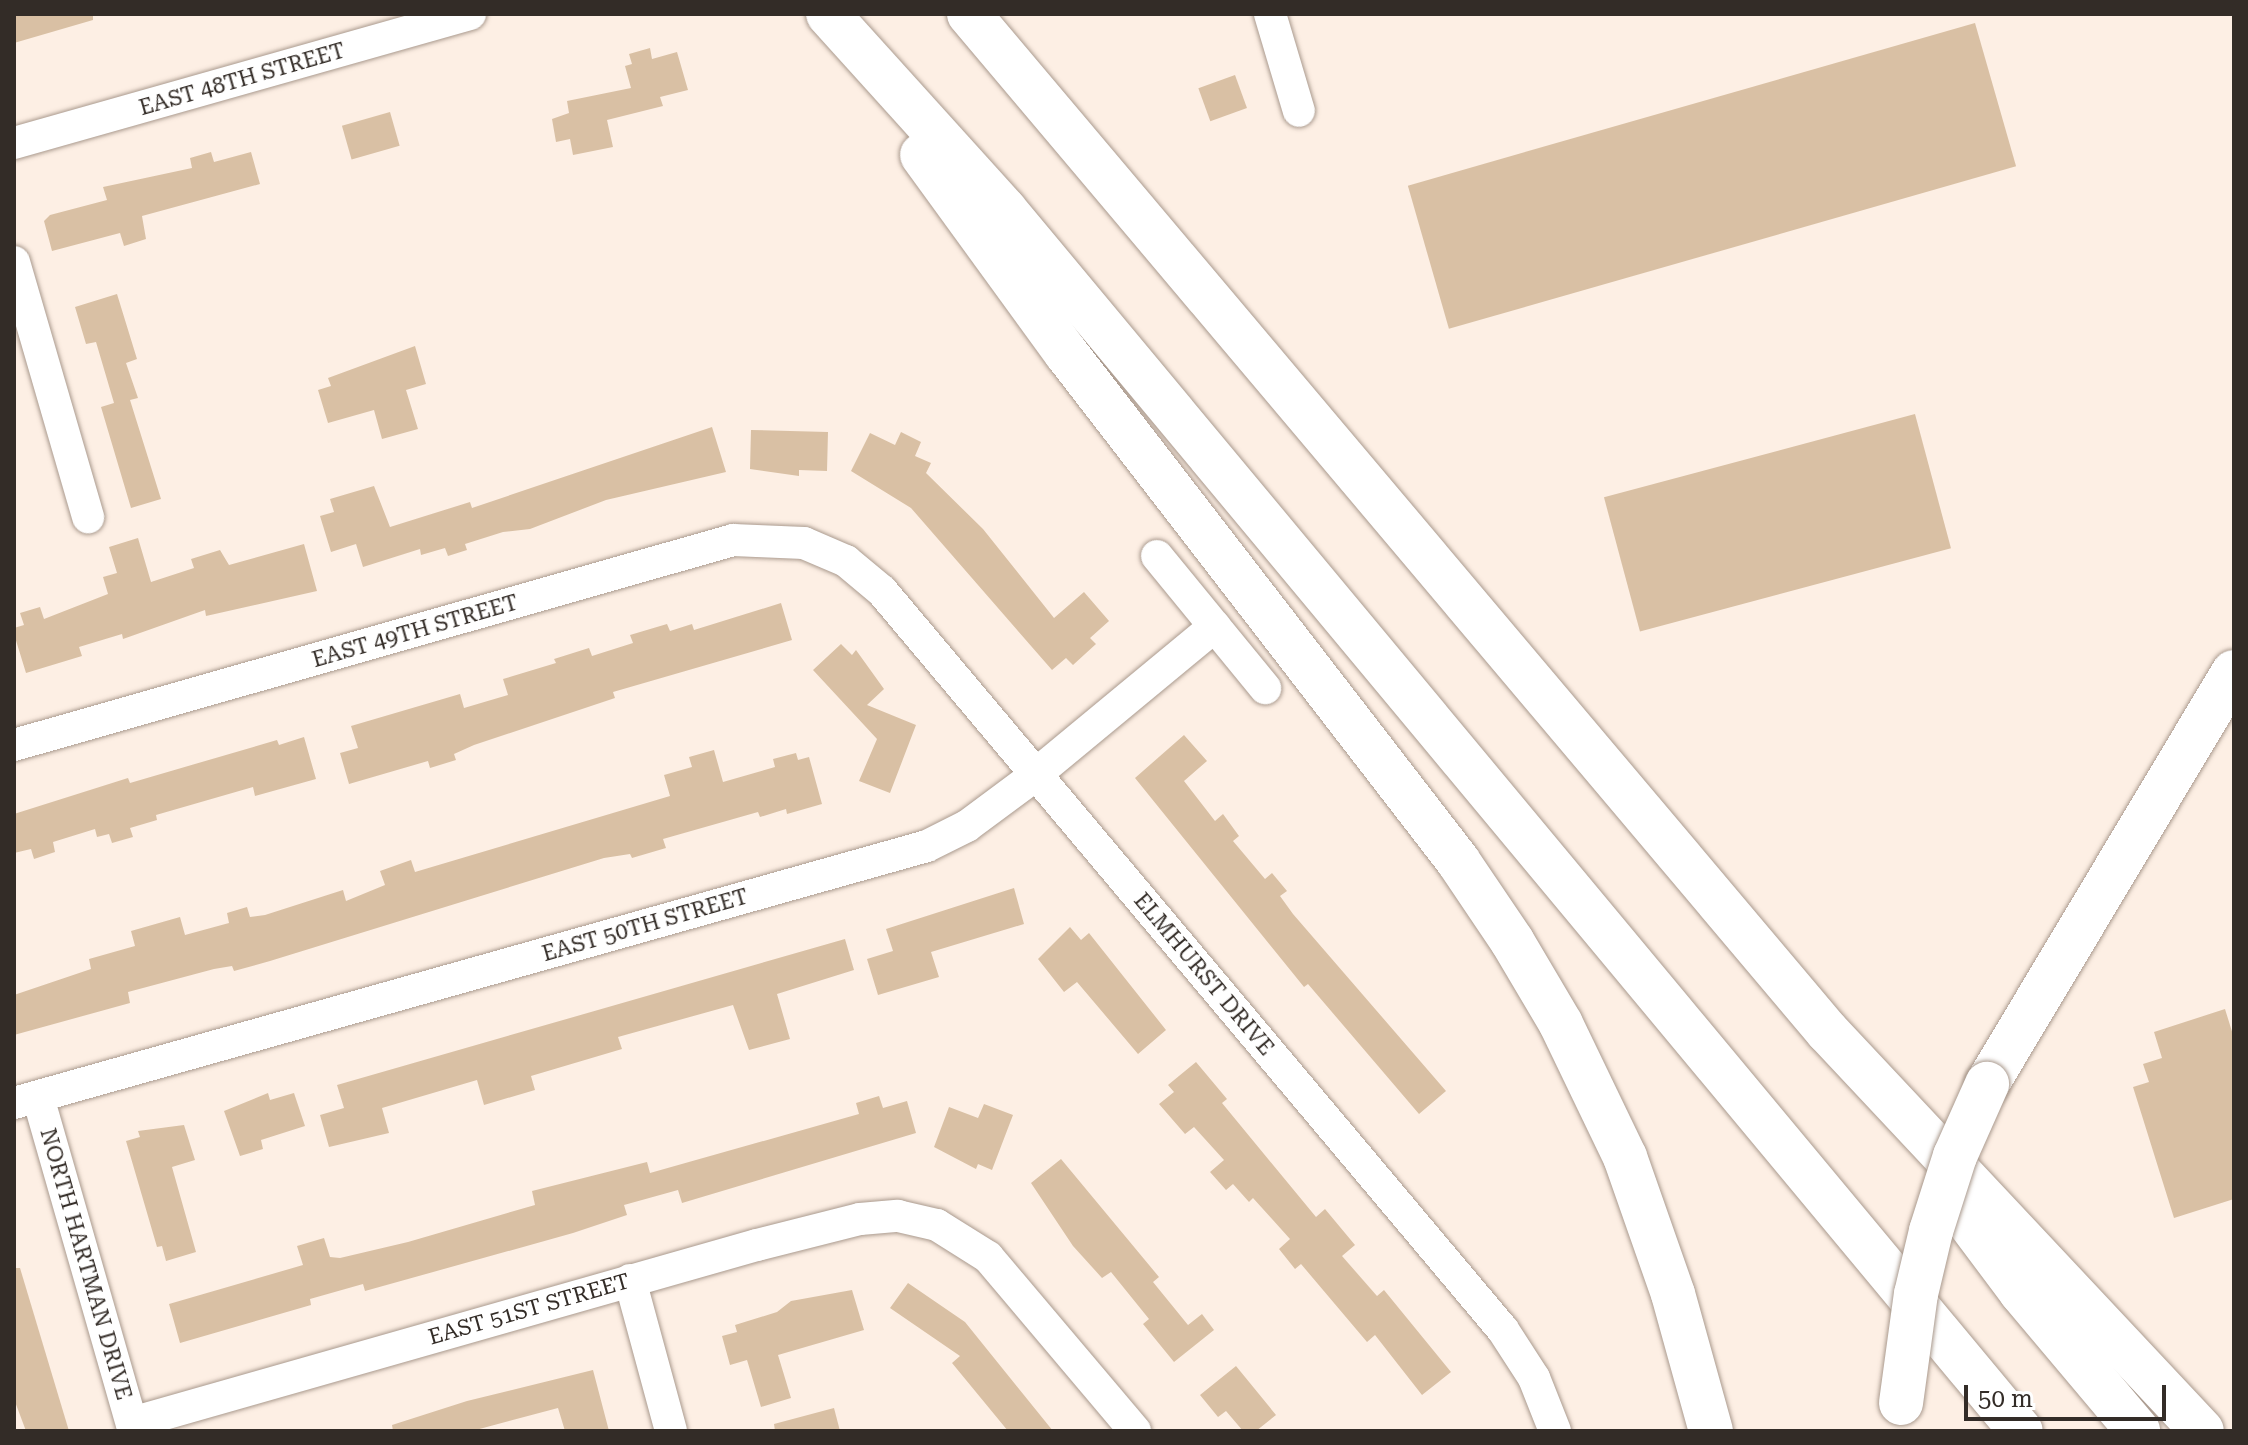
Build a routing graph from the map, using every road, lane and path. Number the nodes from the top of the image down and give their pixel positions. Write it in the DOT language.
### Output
graph roads {
  1 [pos="470,14"];
  2 [pos="820,14"];
  3 [pos="828,14"];
  4 [pos="969,14"];
  5 [pos="1270,14"];
  6 [pos="1299,111"];
  7 [pos="14,143"];
  8 [pos="14,262"];
  9 [pos="88,517"];
  10 [pos="817,548"];
  11 [pos="1157,556"];
  12 [pos="1215,626"];
  13 [pos="2234,672"];
  14 [pos="1265,688"];
  15 [pos="14,745"];
  16 [pos="1036,774"];
  17 [pos="1827,1031"];
  18 [pos="26,1100"];
  19 [pos="630,1280"];
  20 [pos="1900,1417"];
  21 [pos="133,1427"];
  22 [pos="671,1431"];
  23 [pos="1135,1431"];
  24 [pos="1555,1431"];
  25 [pos="1711,1431"];
  26 [pos="2021,1431"];
  27 [pos="2138,1431"];
  28 [pos="2202,1431"];
  1 -- 7 [label="street, EAST 48TH STREET"];
  2 -- 25 [label="highway"];
  3 -- 26 [label="highway"];
  4 -- 17 [label="highway"];
  5 -- 6 [label="street"];
  8 -- 9 [label="street"];
  10 -- 15 [label="street, EAST 49TH STREET"];
  10 -- 16 [label="street, ELMHURST DRIVE"];
  11 -- 12 [label="street"];
  12 -- 14 [label="street"];
  12 -- 16 [label="street, EAST 50TH STREET"];
  13 -- 20 [label="highway, bridge"];
  16 -- 18 [label="street, EAST 50TH STREET"];
  16 -- 24 [label="street, ELMHURST DRIVE"];
  17 -- 27 [label="highway"];
  17 -- 28 [label="highway"];
  18 -- 21 [label="street, NORTH HARTMAN DRIVE"];
  19 -- 21 [label="street, EAST 51ST STREET"];
  19 -- 22 [label="street"];
  19 -- 23 [label="street, EAST 51ST STREET"];
}
